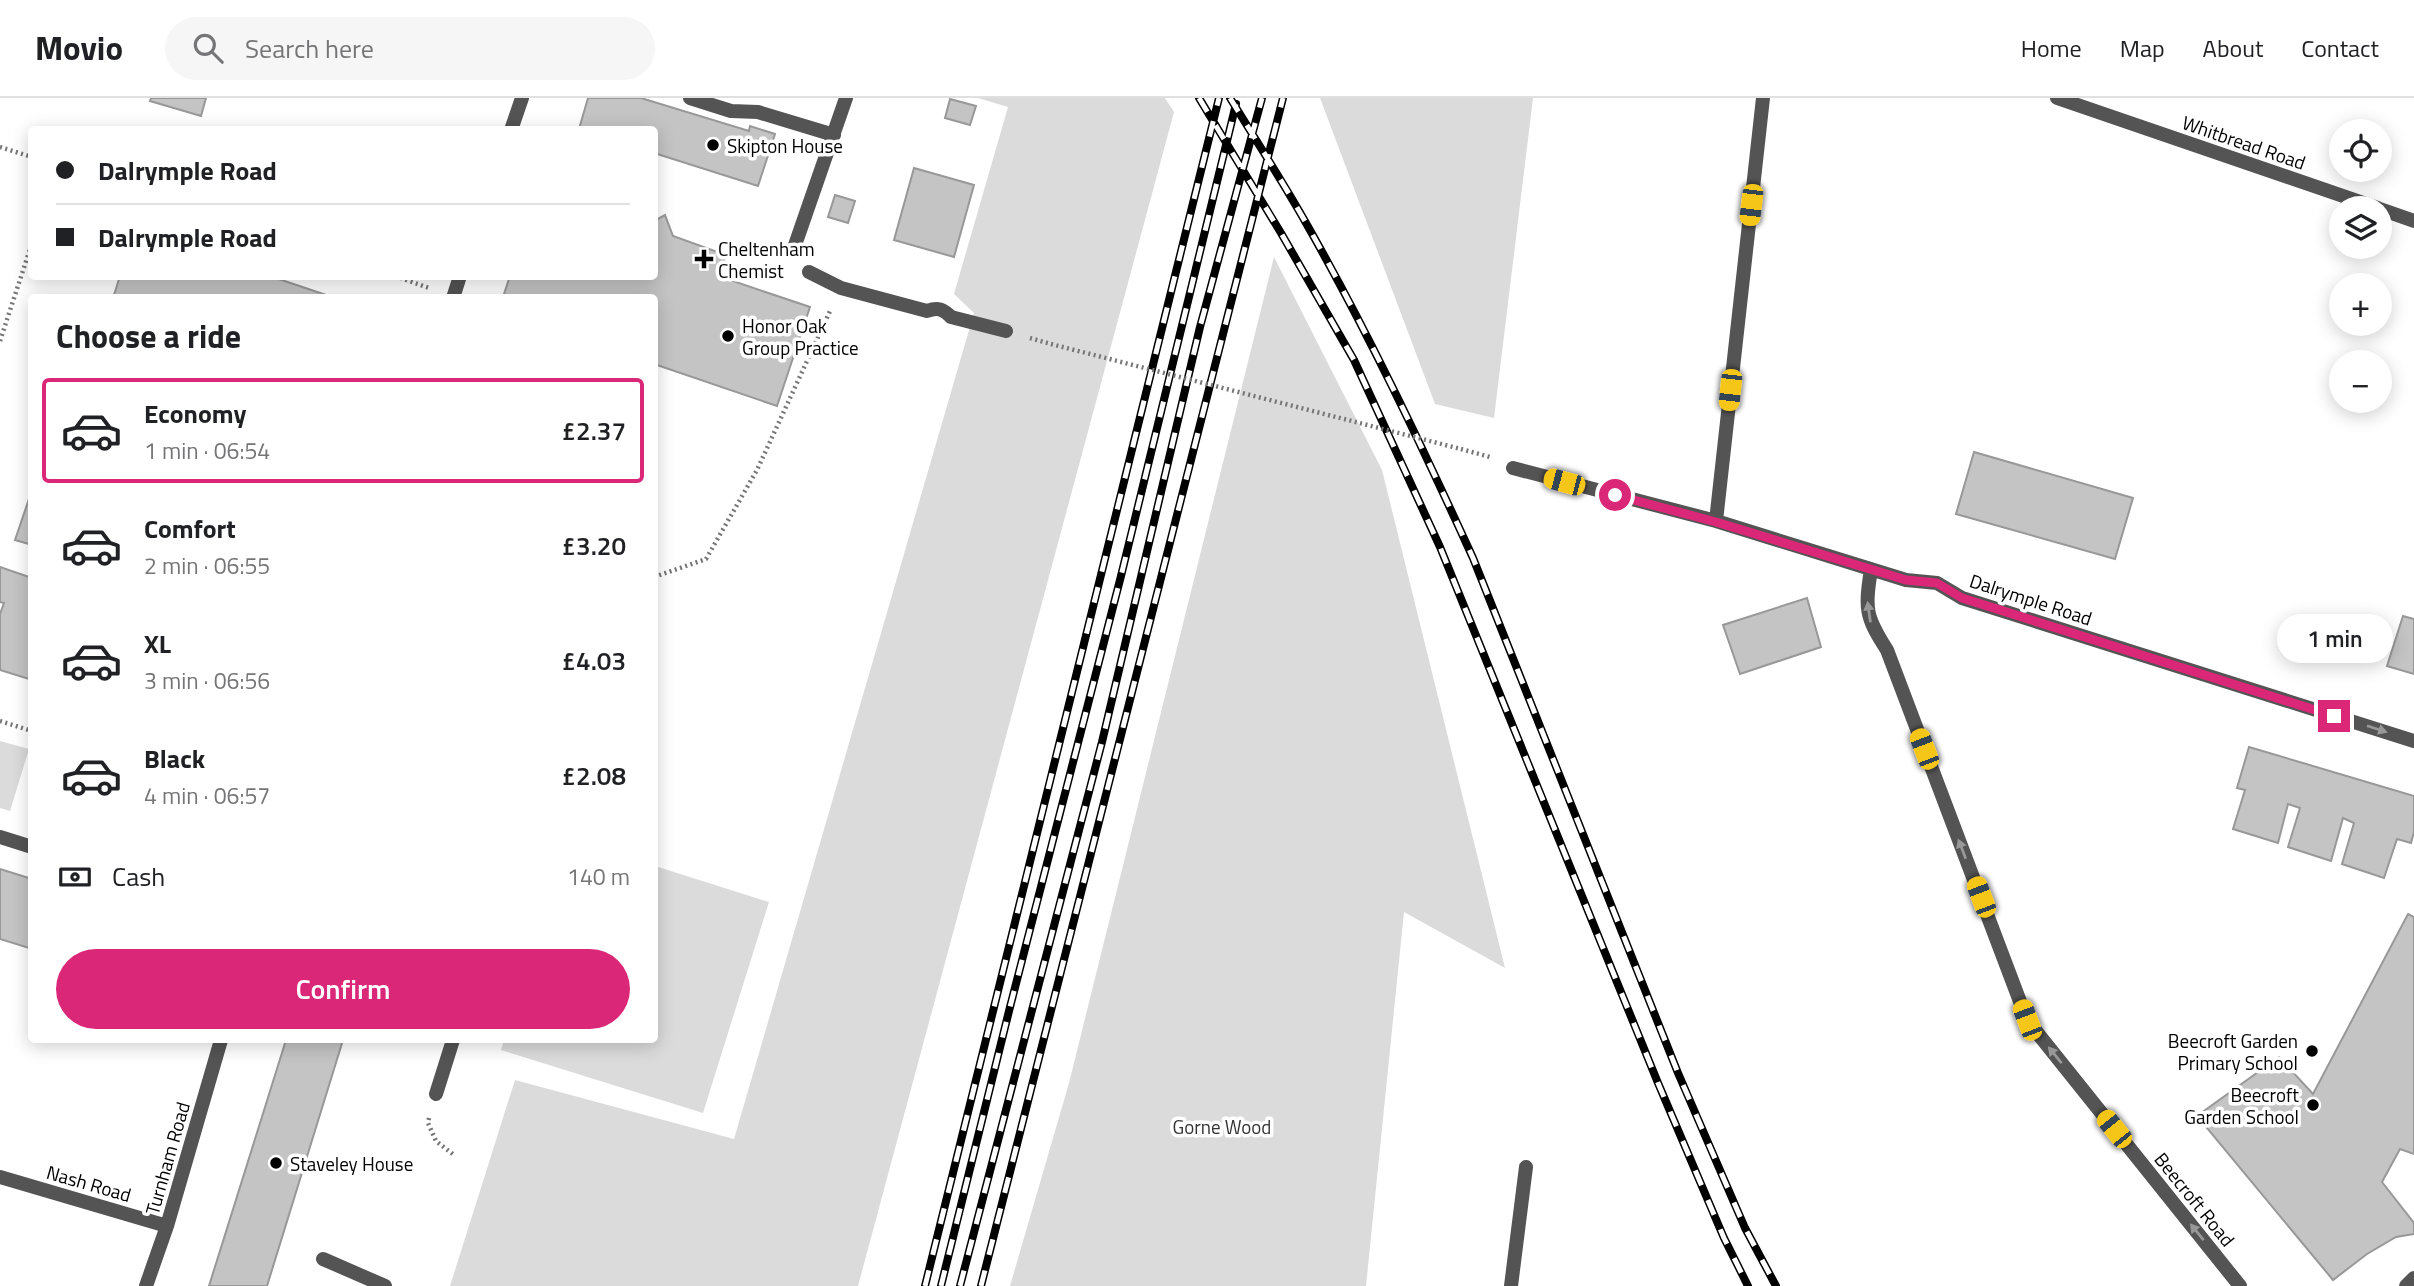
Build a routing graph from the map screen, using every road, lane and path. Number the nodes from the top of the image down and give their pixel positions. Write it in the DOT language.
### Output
graph roads {
  1 [pos="522,98"];
  2 [pos="690,98"];
  3 [pos="846,98"];
  4 [pos="1763,98"];
  5 [pos="2057,98"];
  6 [pos="512,126"];
  7 [pos="834,135"];
  8 [pos="0,147"];
  9 [pos="28,156"];
  10 [pos="2341,196"];
  11 [pos="2392,213"];
  12 [pos="2414,220"];
  13 [pos="794,248"];
  14 [pos="28,255"];
  15 [pos="809,272"];
  16 [pos="407,280"];
  17 [pos="841,288"];
  18 [pos="447,294"];
  19 [pos="1006,331"];
  20 [pos="0,341"];
  21 [pos="1051,344"];
  22 [pos="1461,449"];
  23 [pos="1513,468"];
  24 [pos="1716,522"];
  25 [pos="1871,569"];
  26 [pos="658,576"];
  27 [pos="0,721"];
  28 [pos="28,730"];
  29 [pos="2414,741"];
  30 [pos="0,837"];
  31 [pos="28,846"];
  32 [pos="219,1043"];
  33 [pos="452,1043"];
  34 [pos="436,1094"];
  35 [pos="454,1155"];
  36 [pos="1526,1167"];
  37 [pos="0,1177"];
  38 [pos="167,1226"];
  39 [pos="323,1259"];
  40 [pos="2414,1278"];
  41 [pos="146,1286"];
  42 [pos="385,1286"];
  43 [pos="1511,1286"];
  44 [pos="2240,1286"];
  45 [pos="2406,1286"];
  1 -- 6 [label="street"];
  2 -- 7 [label="street"];
  3 -- 7 [label="street"];
  4 -- 24 [label="street"];
  5 -- 10 [label="street, Whitbread Road"];
  7 -- 13 [label="street"];
  8 -- 9 [label="path"];
  11 -- 12 [label="street, Whitbread Road"];
  14 -- 20 [label="path"];
  15 -- 17 [label="street"];
  16 -- 18 [label="path"];
  17 -- 19 [label="street"];
  17 -- 26 [label="path"];
  21 -- 22 [label="path, bridge"];
  23 -- 24 [label="street, Dalrymple Road"];
  24 -- 25 [label="street, Dalrymple Road"];
  25 -- 29 [label="street, Dalrymple Road, one-way"];
  44 -- 25 [label="street, Beecroft Road, one-way"];
  27 -- 28 [label="path"];
  30 -- 31 [label="street"];
  32 -- 38 [label="street, Turnham Road"];
  33 -- 34 [label="street"];
  34 -- 35 [label="path"];
  36 -- 43 [label="street"];
  37 -- 38 [label="street, Nash Road"];
  38 -- 41 [label="street, Turnham Road"];
  39 -- 42 [label="street"];
  40 -- 45 [label="street"];
}
